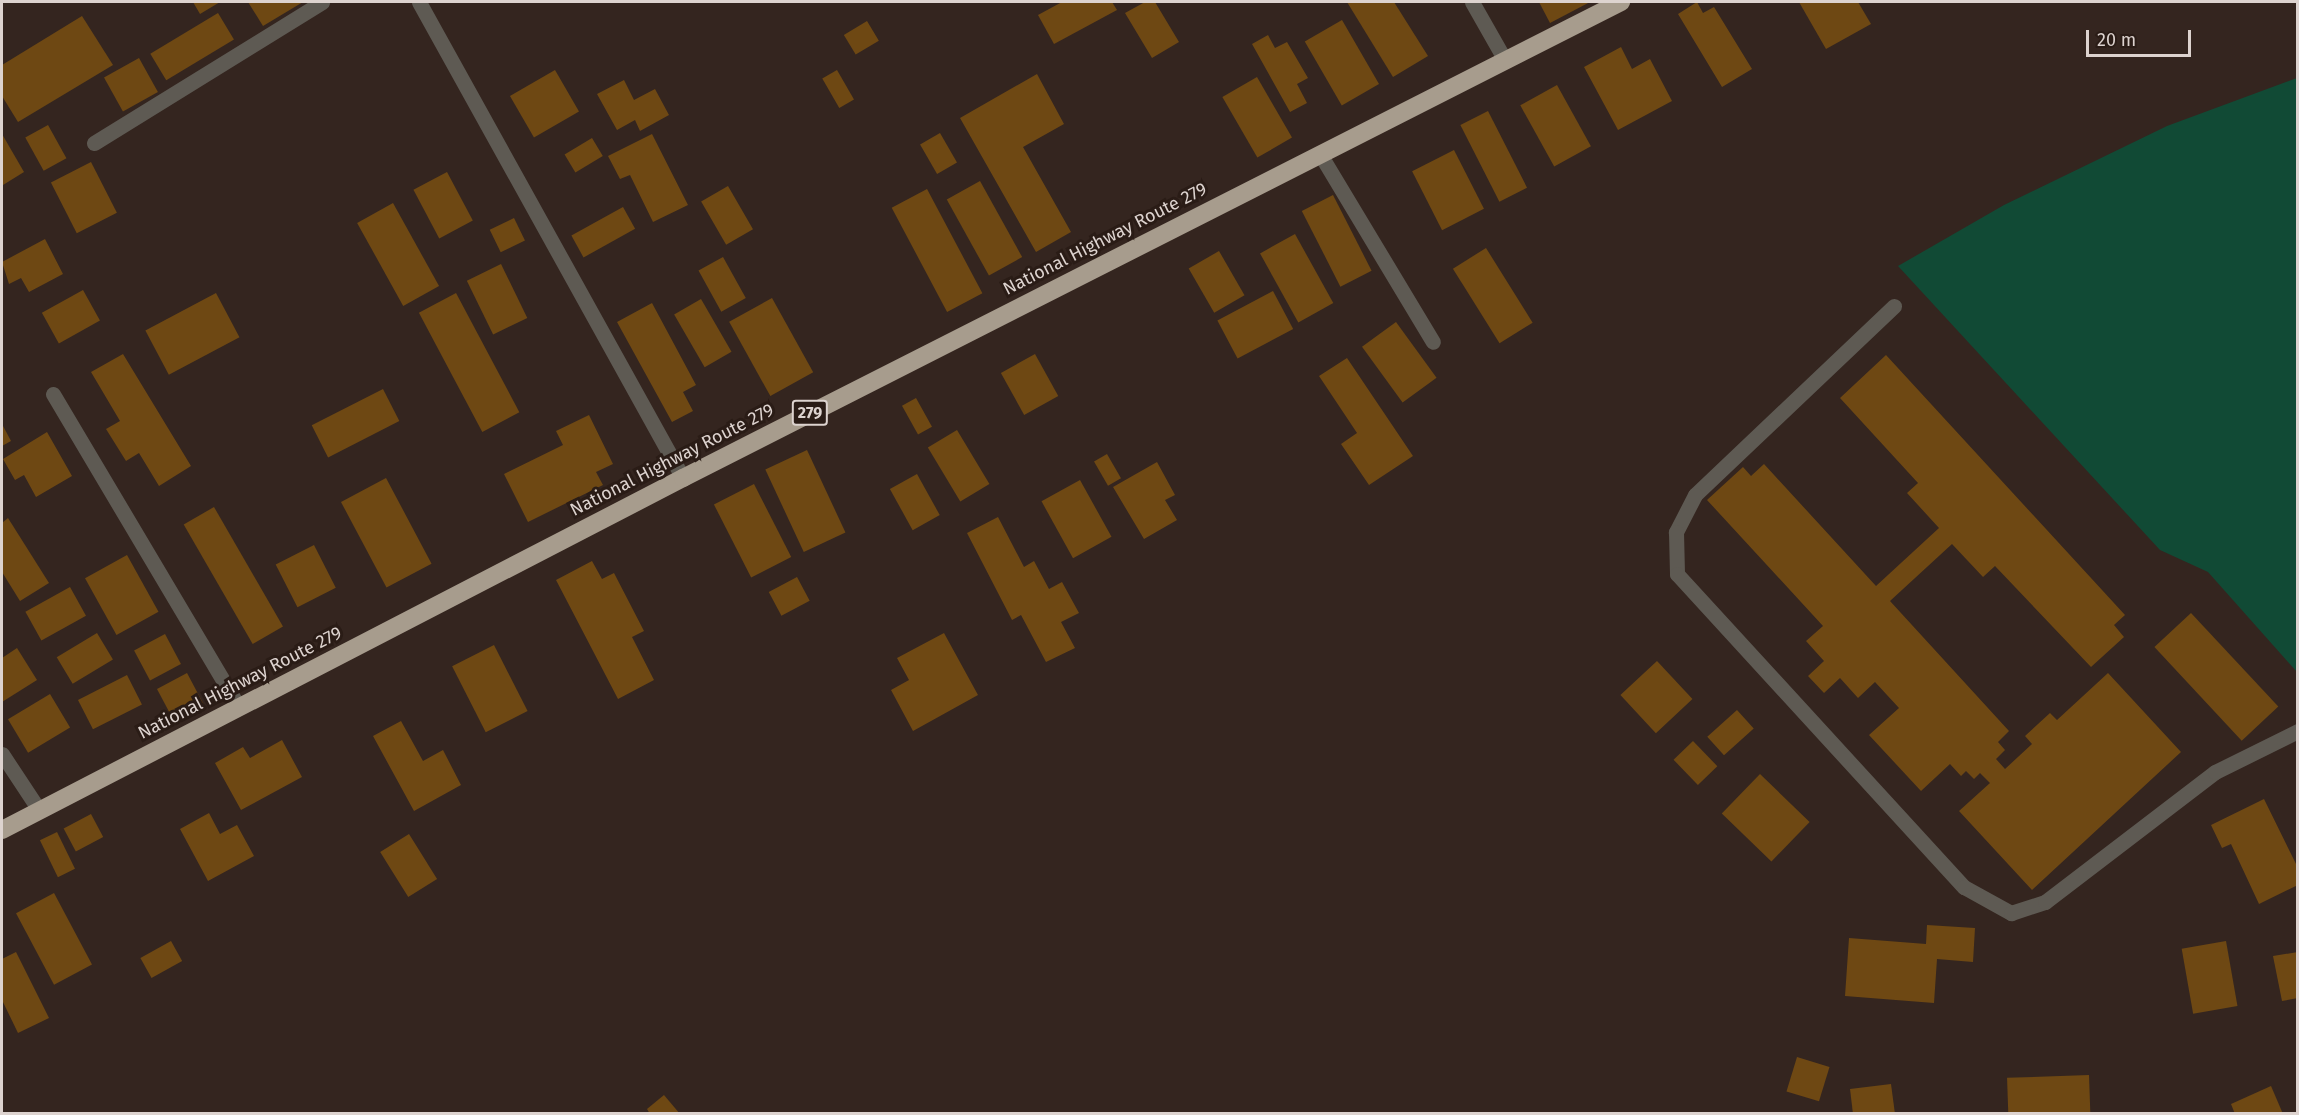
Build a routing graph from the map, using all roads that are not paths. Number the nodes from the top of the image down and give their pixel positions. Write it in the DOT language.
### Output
graph roads {
  1 [pos="322,2"];
  2 [pos="419,2"];
  3 [pos="1472,2"];
  4 [pos="1620,2"];
  5 [pos="1505,60"];
  6 [pos="94,143"];
  7 [pos="1320,154"];
  8 [pos="1894,306"];
  9 [pos="1433,342"];
  10 [pos="53,394"];
  11 [pos="682,478"];
  12 [pos="239,707"];
  13 [pos="2298,731"];
  14 [pos="2,753"];
  15 [pos="39,810"];
  16 [pos="2,830"];
  1 -- 6 [label="street"];
  2 -- 11 [label="street"];
  3 -- 5 [label="street"];
  4 -- 5 [label="highway, National Highway Route 279 / 279"];
  5 -- 7 [label="highway, National Highway Route 279 / 279"];
  7 -- 9 [label="street"];
  7 -- 11 [label="highway, National Highway Route 279 / 279"];
  8 -- 13 [label="street"];
  10 -- 12 [label="street"];
  11 -- 12 [label="highway, National Highway Route 279 / 279"];
  12 -- 15 [label="highway, National Highway Route 279 / 279"];
  14 -- 15 [label="street"];
  15 -- 16 [label="highway, National Highway Route 279 / 279"];
}
